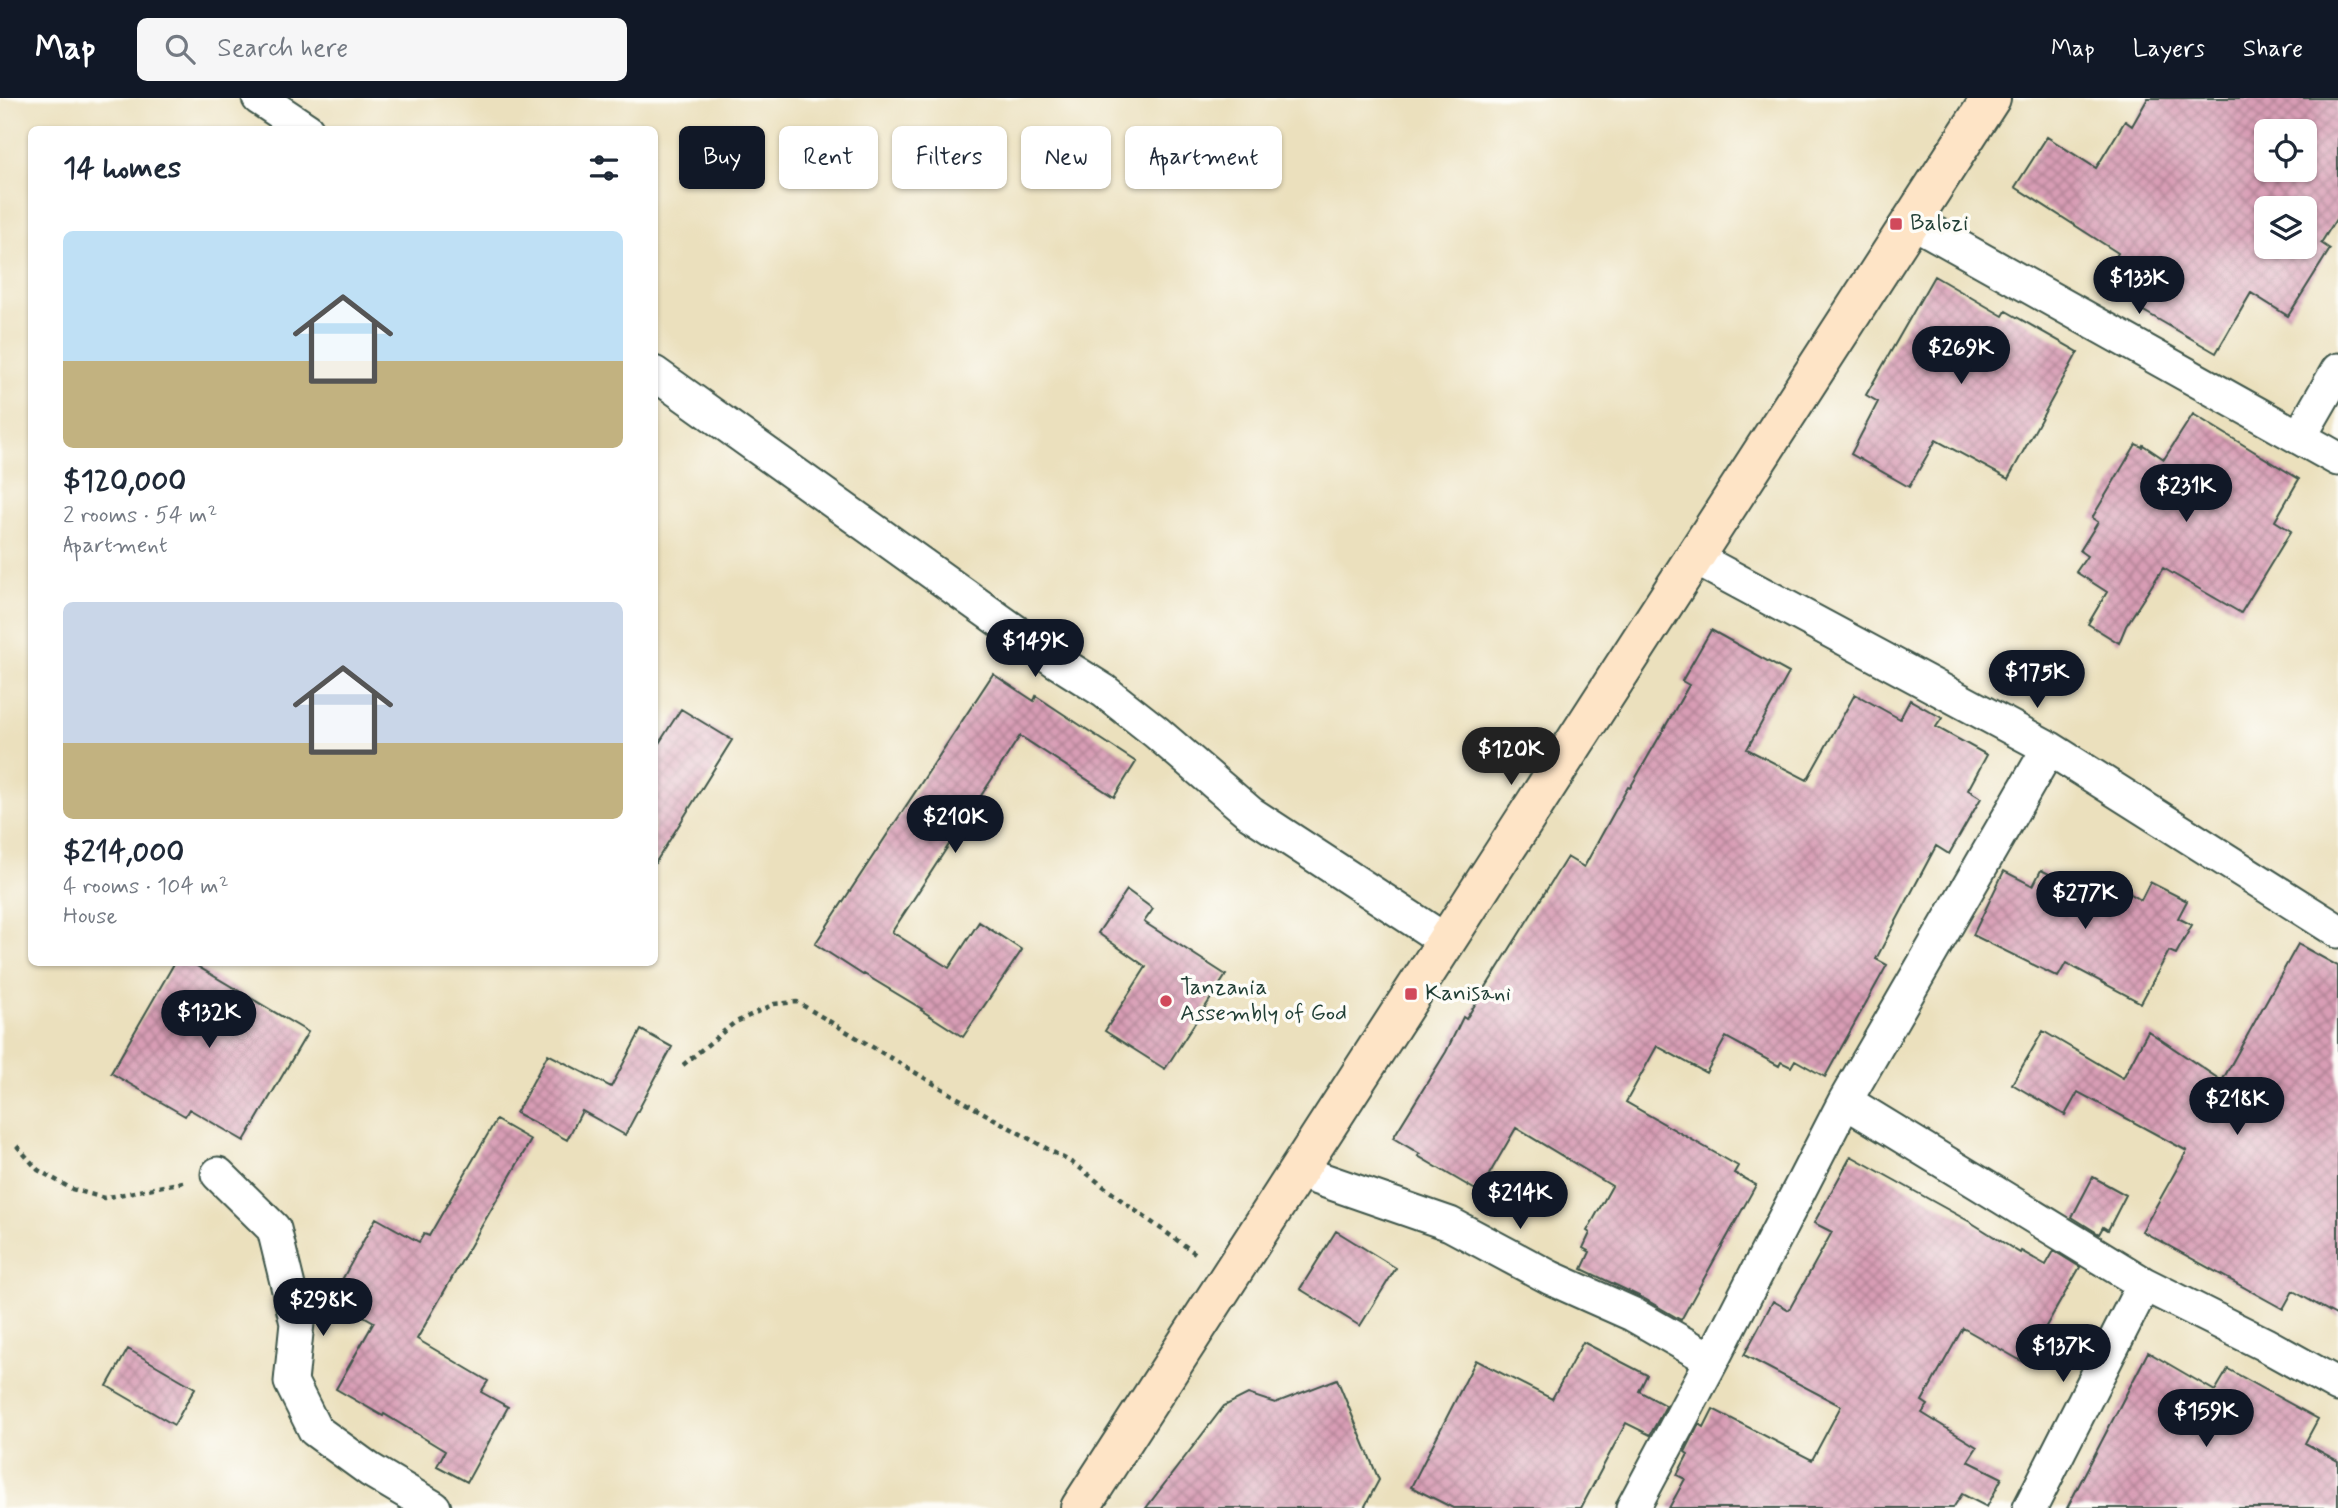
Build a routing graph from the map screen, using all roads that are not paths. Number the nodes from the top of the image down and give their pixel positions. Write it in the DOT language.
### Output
graph roads {
  1 [pos="260,98"];
  2 [pos="1991,98"];
  3 [pos="301,126"];
  4 [pos="1912,221"];
  5 [pos="2338,370"];
  6 [pos="658,376"];
  7 [pos="2300,436"];
  8 [pos="2338,458"];
  9 [pos="1695,558"];
  10 [pos="2049,748"];
  11 [pos="2338,931"];
  12 [pos="1446,941"];
  13 [pos="1845,1101"];
  14 [pos="1297,1171"];
  15 [pos="218,1174"];
  16 [pos="2144,1283"];
  17 [pos="1713,1360"];
  18 [pos="2338,1385"];
  19 [pos="434,1508"];
  20 [pos="1080,1508"];
  21 [pos="1633,1508"];
  22 [pos="2030,1508"];
  1 -- 3 [label="street"];
  2 -- 4 [label="street"];
  4 -- 7 [label="street"];
  4 -- 9 [label="street"];
  5 -- 7 [label="street"];
  6 -- 12 [label="street"];
  7 -- 8 [label="street"];
  9 -- 10 [label="street"];
  9 -- 12 [label="street"];
  10 -- 11 [label="street"];
  10 -- 13 [label="street"];
  12 -- 14 [label="street"];
  13 -- 16 [label="street"];
  13 -- 17 [label="street"];
  14 -- 17 [label="street"];
  14 -- 20 [label="street"];
  15 -- 19 [label="street"];
  16 -- 18 [label="street"];
  16 -- 22 [label="street"];
  17 -- 21 [label="street"];
}
